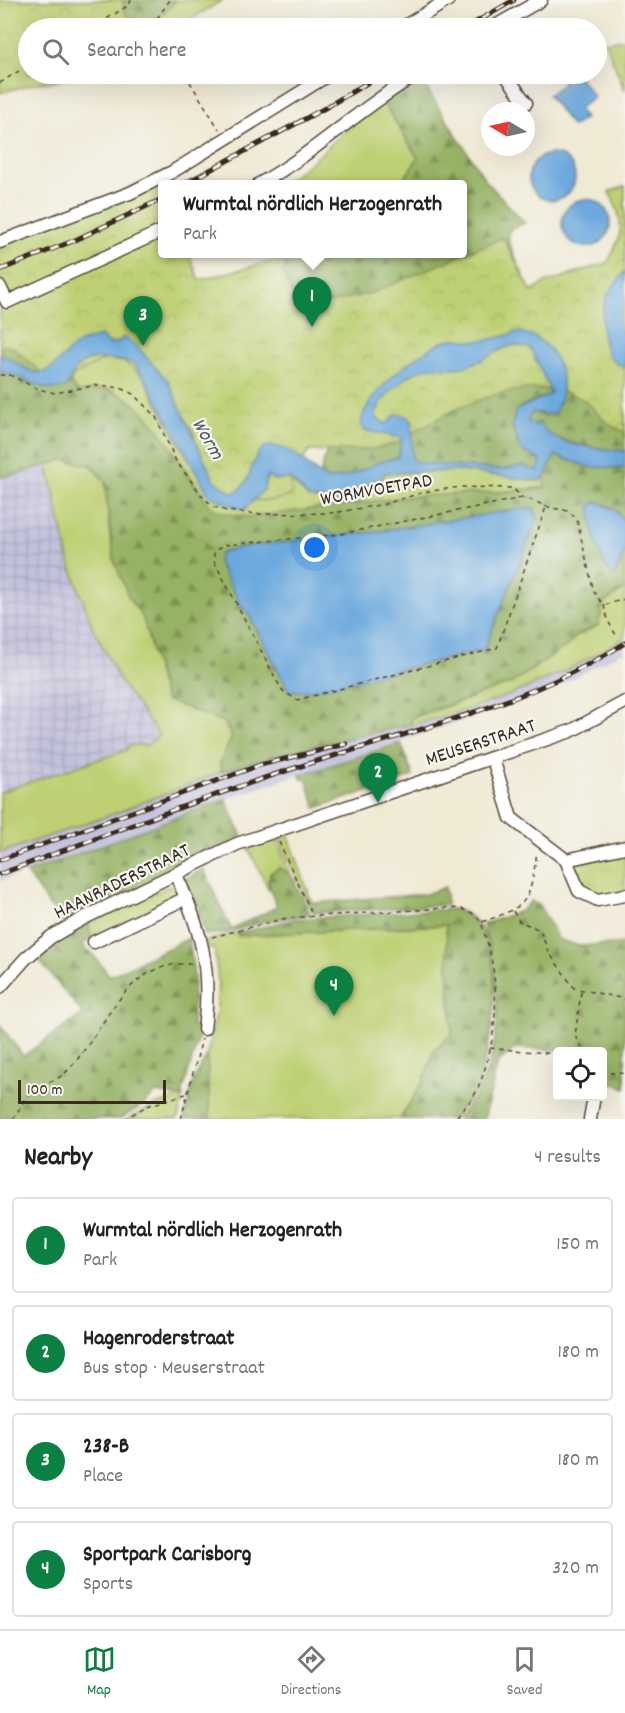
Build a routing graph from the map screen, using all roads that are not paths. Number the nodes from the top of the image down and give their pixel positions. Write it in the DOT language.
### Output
graph roads {
  1 [pos="448,0"];
  2 [pos="541,0"];
  3 [pos="418,18"];
  4 [pos="510,18"];
  5 [pos="313,84"];
  6 [pos="402,84"];
  7 [pos="512,84"];
  8 [pos="525,102"];
  9 [pos="266,180"];
  10 [pos="158,233"];
  11 [pos="2,241"];
  12 [pos="0,287"];
  13 [pos="625,702"];
  14 [pos="493,759"];
  15 [pos="274,830"];
  16 [pos="625,847"];
  17 [pos="566,860"];
  18 [pos="176,875"];
  19 [pos="625,894"];
  20 [pos="186,898"];
  21 [pos="94,942"];
  22 [pos="0,987"];
  23 [pos="204,1029"];
  24 [pos="593,1101"];
  25 [pos="590,1119"];
  1 -- 3 [label="street"];
  2 -- 4 [label="street"];
  5 -- 11 [label="street"];
  6 -- 9 [label="street"];
  7 -- 8 [label="street"];
  10 -- 12 [label="street"];
  13 -- 14 [label="street, MEUSERSTRAAT"];
  14 -- 15 [label="street, MEUSERSTRAAT"];
  14 -- 17 [label="street"];
  15 -- 18 [label="street, HAANRADERSTRAAT"];
  16 -- 17 [label="street"];
  17 -- 19 [label="street"];
  18 -- 20 [label="street"];
  18 -- 22 [label="street, HAANRADERSTRAAT"];
  20 -- 21 [label="street"];
  20 -- 23 [label="street"];
  24 -- 25 [label="street"];
}
